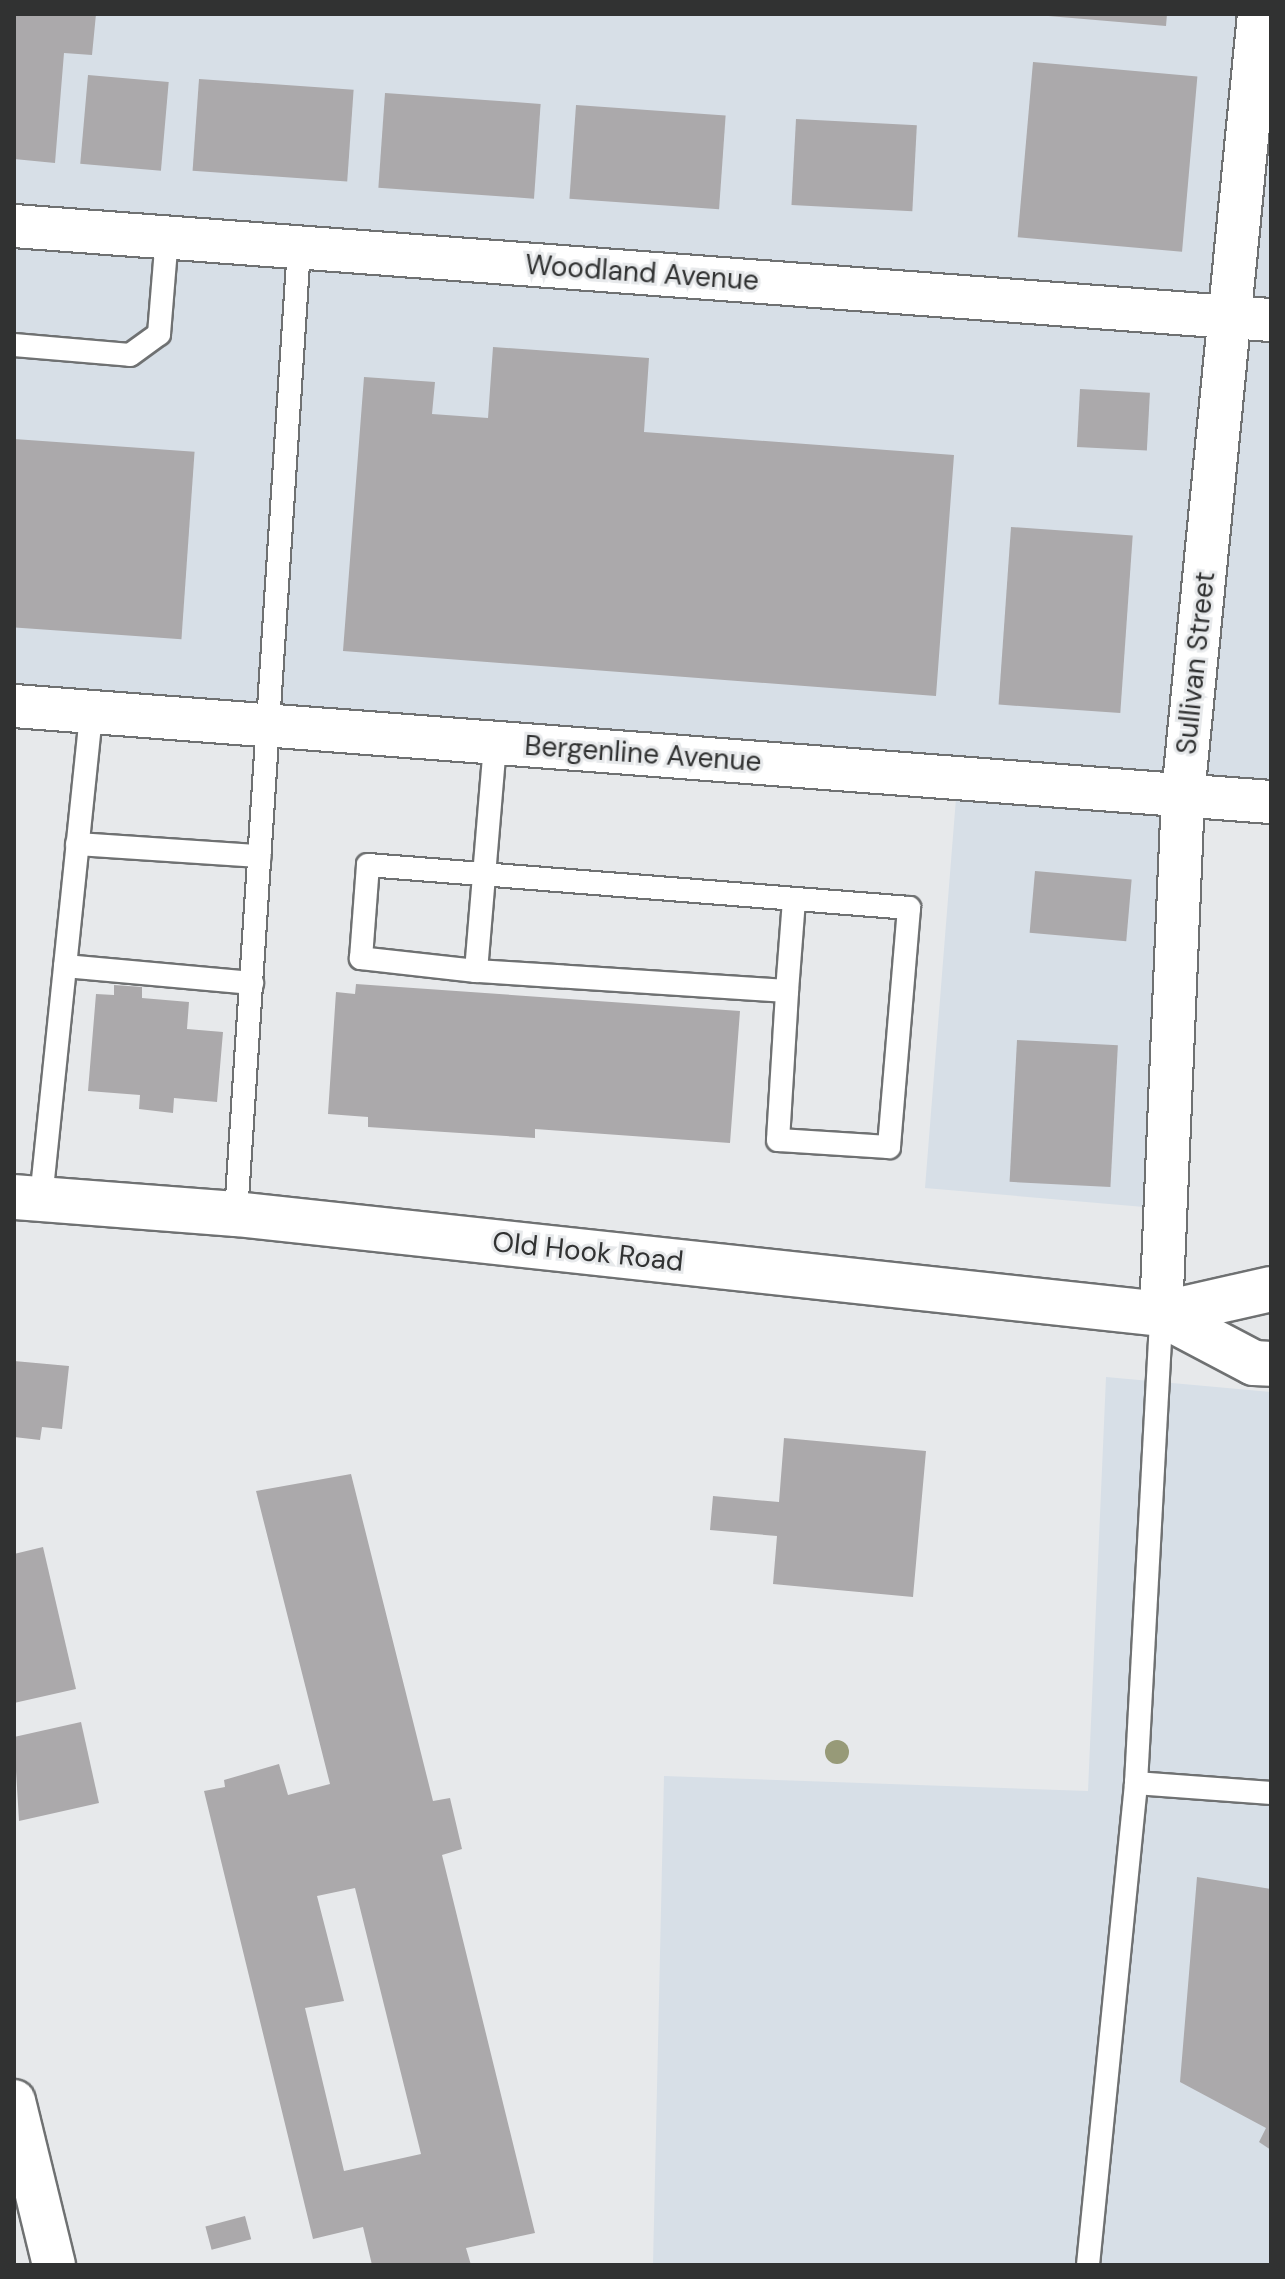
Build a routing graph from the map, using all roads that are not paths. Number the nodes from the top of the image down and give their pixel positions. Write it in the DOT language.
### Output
graph roads {
  1 [pos="1259,14"];
  2 [pos="14,226"];
  3 [pos="167,237"];
  4 [pos="299,248"];
  5 [pos="1230,317"];
  6 [pos="1271,320"];
  7 [pos="14,345"];
  8 [pos="14,706"];
  9 [pos="91,712"];
  10 [pos="269,726"];
  11 [pos="495,743"];
  12 [pos="1183,795"];
  13 [pos="1271,802"];
  14 [pos="77,844"];
  15 [pos="260,856"];
  16 [pos="483,877"];
  17 [pos="794,900"];
  18 [pos="65,966"];
  19 [pos="476,971"];
  20 [pos="252,983"];
  21 [pos="787,991"];
  22 [pos="28,1198"];
  23 [pos="236,1214"];
  24 [pos="1271,1289"];
  25 [pos="1161,1314"];
  26 [pos="1271,1364"];
  27 [pos="1136,1783"];
  28 [pos="1271,1793"];
  29 [pos="14,2101"];
  30 [pos="54,2265"];
  31 [pos="1088,2265"];
  1 -- 5 [label="street, Sullivan Street"];
  2 -- 3 [label="street, Woodland Avenue"];
  3 -- 4 [label="street, Woodland Avenue"];
  3 -- 7 [label="lane"];
  4 -- 5 [label="street, Woodland Avenue"];
  4 -- 10 [label="lane"];
  5 -- 6 [label="street, Woodland Avenue"];
  5 -- 12 [label="street, Sullivan Street"];
  8 -- 9 [label="street, Bergenline Avenue"];
  9 -- 10 [label="street, Bergenline Avenue"];
  9 -- 14 [label="lane"];
  10 -- 11 [label="street, Bergenline Avenue"];
  10 -- 15 [label="lane"];
  11 -- 12 [label="street, Bergenline Avenue"];
  11 -- 16 [label="lane"];
  12 -- 13 [label="street, Bergenline Avenue"];
  12 -- 25 [label="street, Sullivan Street"];
  14 -- 15 [label="lane"];
  14 -- 18 [label="lane"];
  15 -- 20 [label="lane"];
  16 -- 17 [label="lane"];
  16 -- 19 [label="lane"];
  16 -- 19 [label="lane"];
  17 -- 21 [label="lane"];
  17 -- 21 [label="lane"];
  18 -- 20 [label="lane"];
  18 -- 22 [label="lane"];
  19 -- 21 [label="lane"];
  20 -- 23 [label="lane"];
  22 -- 23 [label="main road, Old Hook Road"];
  23 -- 25 [label="main road, Old Hook Road"];
  24 -- 25 [label="main road, Old Hook Road"];
  25 -- 26 [label="main road, Old Hook Road"];
  25 -- 27 [label="lane"];
  27 -- 28 [label="lane"];
  27 -- 31 [label="lane"];
  29 -- 30 [label="street"];
}
